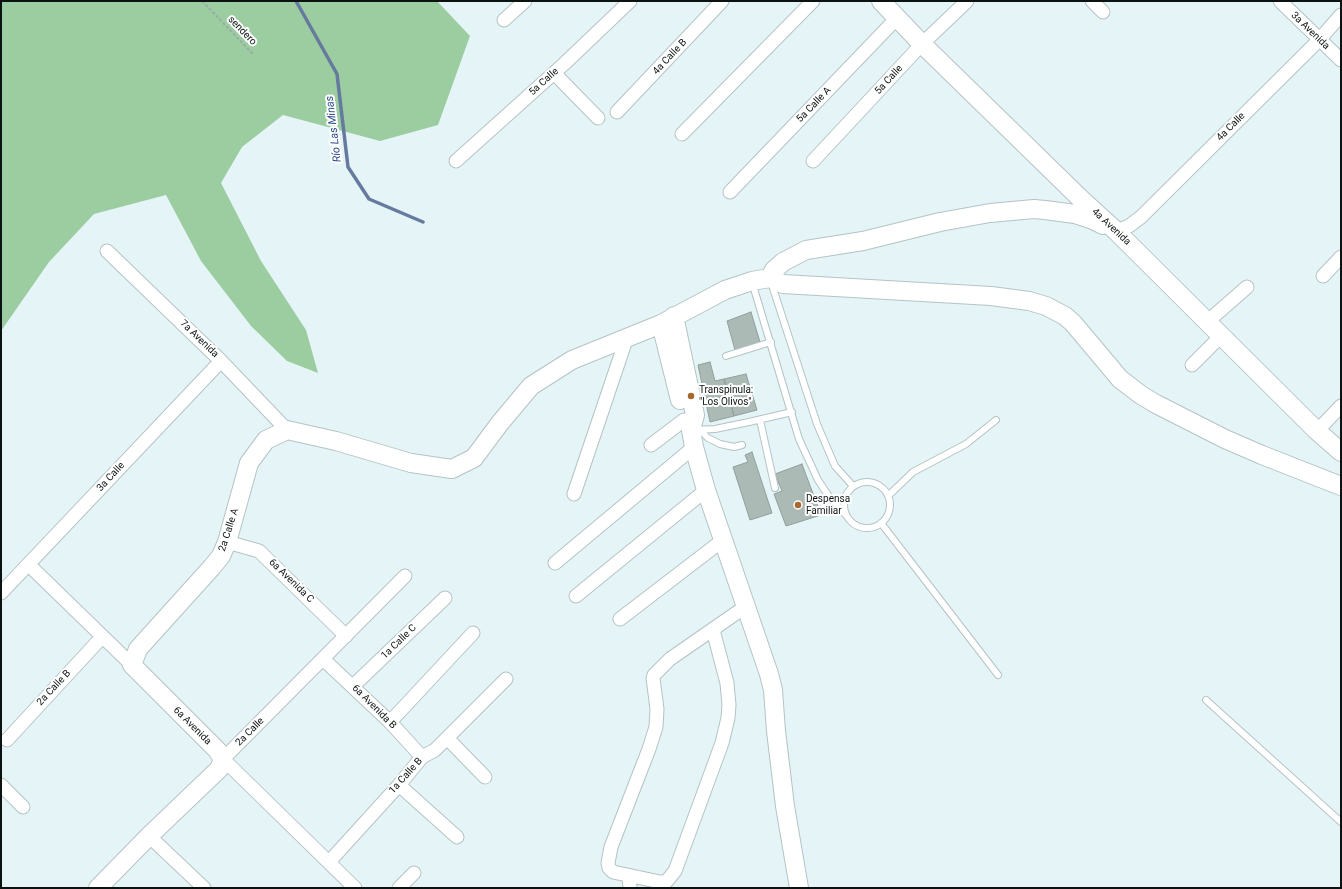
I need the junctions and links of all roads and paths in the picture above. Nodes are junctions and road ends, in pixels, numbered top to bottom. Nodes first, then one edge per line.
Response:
1 (202, 1) edge
2 (525, 1) edge
3 (630, 1) edge
4 (722, 1) edge
5 (813, 1) edge
6 (881, 1) edge
7 (967, 1) edge
8 (1092, 1) edge
9 (1280, 1) edge
10 (1103, 12) dead end
11 (1341, 15) edge
12 (897, 18) junction
13 (504, 20) dead end
14 (1319, 40) junction
15 (922, 44) junction
16 (254, 54) dead end
17 (1341, 59) edge
18 (554, 73) junction
19 (617, 112) dead end
20 (598, 118) dead end
21 (682, 134) dead end
22 (456, 161) dead end
23 (813, 161) dead end
24 (730, 192) dead end
25 (1116, 231) junction
26 (107, 251) dead end
27 (1341, 257) edge
28 (1323, 276) dead end
29 (770, 278) junction
30 (752, 281) junction
31 (1247, 287) dead end
32 (668, 320) junction
33 (1207, 322) junction
34 (634, 334) junction
35 (1221, 336) junction
36 (770, 342) junction
37 (666, 345) junction
38 (726, 356) dead end
39 (221, 361) junction
40 (1192, 365) dead end
41 (1341, 406) edge
42 (792, 412) junction
43 (760, 420) junction
44 (996, 420) dead end
45 (287, 430) junction
46 (1317, 431) junction
47 (692, 432) junction
48 (651, 445) dead end
49 (742, 445) dead end
50 (1341, 452) edge
51 (853, 486) junction
52 (1341, 486) edge
53 (775, 488) dead end
54 (706, 490) junction
55 (574, 494) dead end
56 (889, 495) junction
57 (846, 514) junction
58 (881, 523) junction
59 (724, 540) junction
60 (227, 542) junction
61 (555, 563) dead end
62 (29, 565) junction
63 (404, 576) dead end
64 (1, 593) edge
65 (576, 596) dead end
66 (445, 598) dead end
67 (745, 607) junction
68 (620, 619) dead end
69 (713, 630) junction
70 (473, 633) dead end
71 (346, 636) junction
72 (102, 637) junction
73 (324, 659) junction
74 (132, 665) junction
75 (998, 674) dead end
76 (506, 679) dead end
77 (353, 686) junction
78 (1206, 700) dead end
79 (390, 722) junction
80 (448, 739) junction
81 (7, 740) dead end
82 (422, 757) junction
83 (223, 759) junction
84 (485, 777) dead end
85 (1, 785) edge
86 (399, 785) junction
87 (23, 807) dead end
88 (1341, 822) edge
89 (149, 836) junction
90 (456, 837) dead end
91 (329, 862) junction
92 (414, 873) dead end
93 (629, 882) edge
94 (341, 883) edge
95 (666, 885) edge
96 (105, 886) edge
97 (204, 888) edge
98 (355, 888) edge
99 (399, 888) edge
100 (799, 888) edge

1 - 16 path, sendero
2 - 13 street
3 - 18 street, 5a Calle
4 - 19 street, 4a Calle B
5 - 21 street
6 - 12 street, 4a Avenida
7 - 15 street, 5a Calle
8 - 10 street
9 - 14 street, 3a Avenida
11 - 14 street, 4a Calle
12 - 15 street, 4a Avenida
12 - 24 street, 5a Calle A
14 - 17 street, 3a Avenida
14 - 25 street, 4a Calle
15 - 23 street, 5a Calle
15 - 25 street, 4a Avenida
18 - 20 street
18 - 22 street, 5a Calle
25 - 29 street
25 - 33 street, 4a Avenida
26 - 39 street, 7a Avenida
27 - 28 street
29 - 30 street
29 - 51 lane
29 - 52 street
30 - 32 street
30 - 36 lane
31 - 33 street
32 - 34 street
32 - 37 street
32 - 47 street
33 - 35 street, 4a Avenida
34 - 37 street
34 - 45 street
34 - 55 street
35 - 40 street
35 - 46 street, 4a Avenida
36 - 38 lane
36 - 42 lane
37 - 47 street
39 - 45 street, 7a Avenida
39 - 62 street, 3a Calle
41 - 46 street
42 - 43 lane
42 - 57 lane
43 - 47 lane
43 - 53 lane
44 - 56 lane
45 - 60 street, 2a Calle A
46 - 50 street, 4a Avenida
47 - 48 street
47 - 49 lane
47 - 54 street
47 - 61 street
51 - 56 lane
51 - 57 lane
54 - 59 street
54 - 65 street
56 - 58 lane
57 - 58 lane
58 - 75 lane
59 - 67 street
59 - 68 street
60 - 71 street, 6a Avenida C
60 - 74 street, 2a Calle A
62 - 64 street, 3a Calle
62 - 72 street, 6a Avenida
63 - 71 street, 2a Calle
66 - 77 street, 1a Calle C
67 - 69 street
67 - 100 street
69 - 93 street
69 - 95 street
70 - 79 street
71 - 73 street, 2a Calle
72 - 74 street, 6a Avenida
72 - 81 street, 2a Calle B
73 - 77 street, 6a Avenida B
73 - 83 street, 2a Calle
74 - 83 street, 6a Avenida
76 - 80 street, 1a Calle B
77 - 79 street, 6a Avenida B
78 - 88 lane
79 - 82 street, 6a Avenida B
80 - 82 street, 1a Calle B
80 - 84 street
82 - 86 street, 1a Calle B
83 - 89 street, 2a Calle
83 - 91 street, 6a Avenida
85 - 87 street
86 - 90 street
86 - 91 street, 1a Calle B
89 - 96 street, 2a Calle
89 - 97 street
91 - 94 street, 6a Avenida
92 - 99 street
93 - 95 street
94 - 98 street, 6a Avenida

